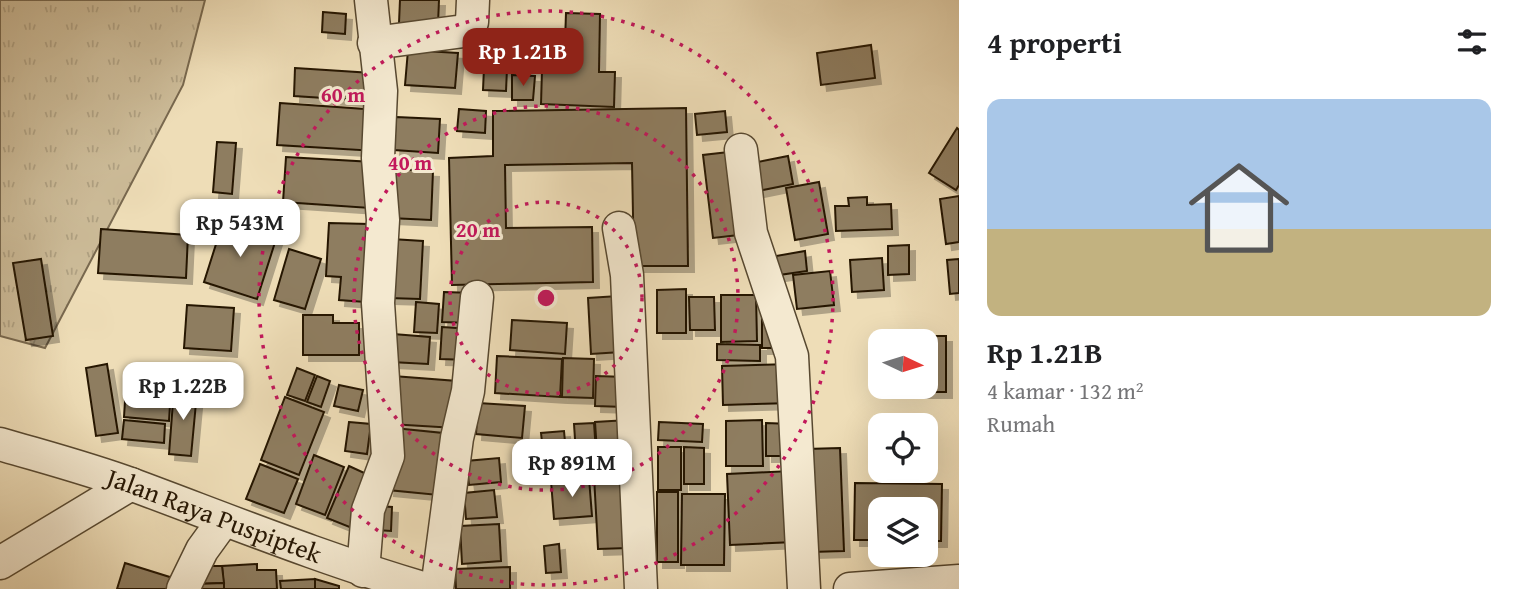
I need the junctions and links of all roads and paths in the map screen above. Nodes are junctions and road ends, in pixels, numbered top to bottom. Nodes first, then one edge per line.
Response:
1 (371, 0) edge
2 (472, 0) edge
3 (374, 43) junction
4 (741, 150) dead end
5 (620, 228) dead end
6 (477, 297) dead end
7 (0, 444) edge
8 (131, 484) junction
9 (223, 521) junction
10 (0, 563) edge
11 (363, 571) junction
12 (959, 581) edge
13 (183, 589) edge
14 (426, 589) edge
15 (437, 589) edge
16 (641, 589) edge
17 (804, 589) edge
18 (850, 589) edge

1 - 3 street
2 - 3 street
3 - 11 street
4 - 17 street
5 - 16 street
6 - 15 street
7 - 8 street, Jalan Raya Puspiptek
8 - 9 street, Jalan Raya Puspiptek
8 - 10 street
9 - 11 street, Jalan Raya Puspiptek
9 - 13 street
11 - 14 street, Jalan Raya Puspiptek
12 - 18 street

